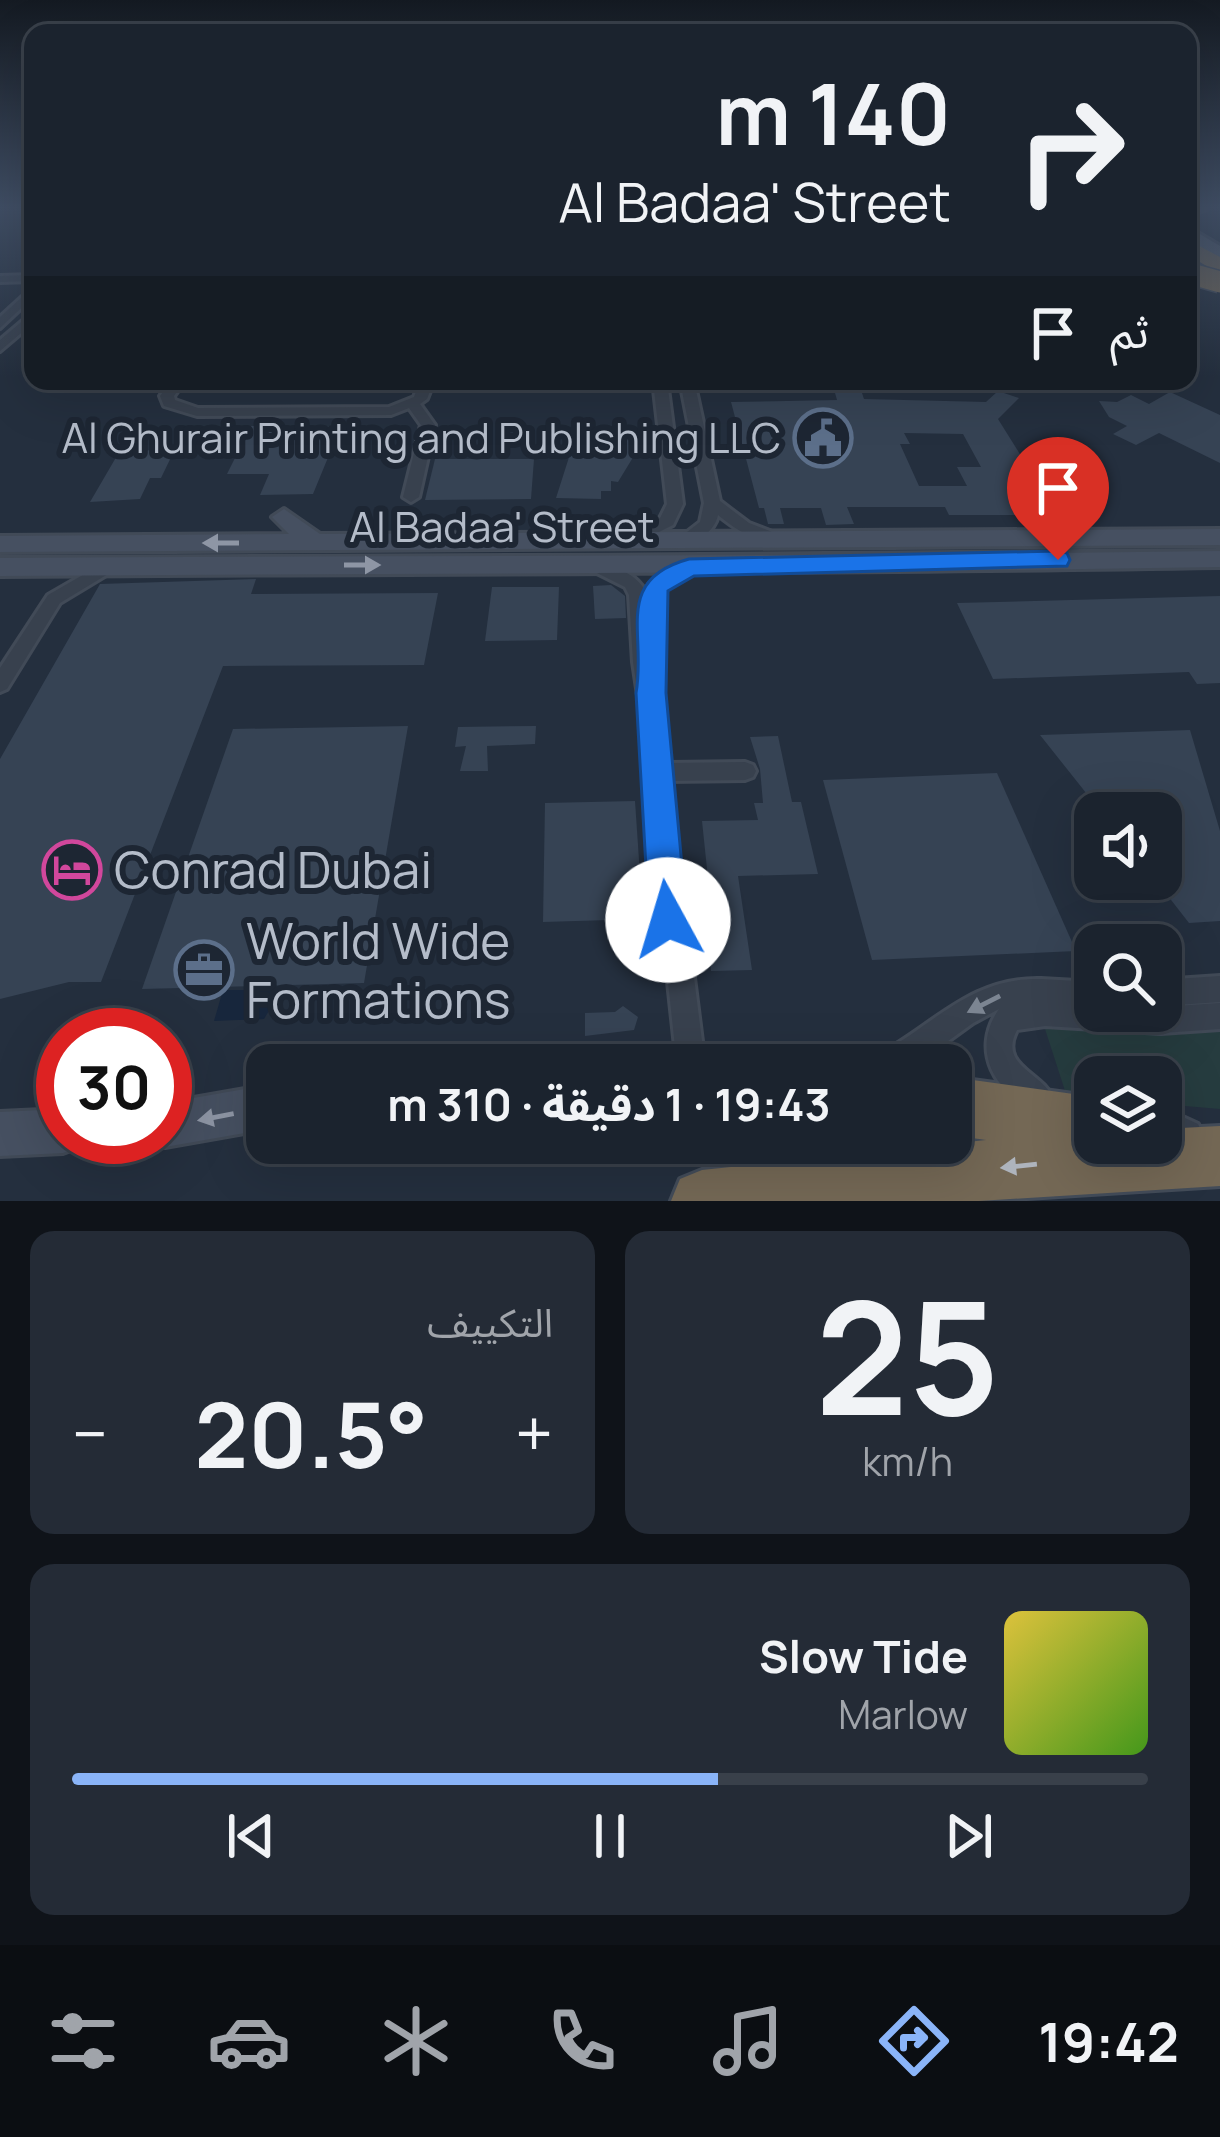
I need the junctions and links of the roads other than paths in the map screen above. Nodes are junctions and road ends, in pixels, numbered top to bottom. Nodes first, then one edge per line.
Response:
1 (1206, 275) edge
2 (24, 292) edge
3 (1220, 295) edge
4 (0, 323) edge
5 (24, 324) edge
6 (0, 347) edge
7 (172, 390) edge
8 (419, 390) edge
9 (422, 390) edge
10 (661, 390) edge
11 (689, 390) edge
12 (413, 404) junction
13 (366, 410) junction
14 (411, 497) dead end
15 (712, 503) junction
16 (284, 517) dead end
17 (1220, 537) edge
18 (686, 539) junction
19 (774, 539) junction
20 (633, 540) junction
21 (314, 542) junction
22 (0, 544) edge
23 (1220, 559) edge
24 (548, 563) junction
25 (109, 566) junction
26 (0, 567) edge
27 (44, 567) junction
28 (602, 568) junction
29 (689, 568) junction
30 (54, 599) junction
31 (0, 684) edge
32 (651, 693) junction
33 (745, 771) dead end
34 (658, 772) junction
35 (1220, 989) edge
36 (1182, 992) edge
37 (1074, 995) edge
38 (1220, 1016) edge
39 (689, 1044) edge
40 (926, 1044) edge
41 (1074, 1103) edge
42 (972, 1109) edge
43 (246, 1111) edge
44 (192, 1120) edge
45 (1074, 1123) edge
46 (36, 1132) edge
47 (0, 1134) edge
48 (1190, 1136) edge
49 (702, 1201) edge

1 - 3 main road
2 - 4 street
5 - 6 street
7 - 13 street
8 - 13 street
9 - 12 street
10 - 20 street
11 - 15 street
12 - 13 street
12 - 14 street
15 - 18 street
15 - 19 street
16 - 21 main road
17 - 19 main road, Al Badaa' Street
18 - 19 main road, Al Badaa' Street
18 - 20 main road, Al Badaa' Street
18 - 24 main road
20 - 21 main road, Al Badaa' Street
21 -> 22 main road, Al Badaa' Street
23 - 29 main road, Al Badaa' Street
25 -> 24 main road, Al Badaa' Street
24 - 28 main road, Al Badaa' Street
25 - 27 main road, Al Badaa' Street
25 - 30 street
26 - 27 main road, Al Badaa' Street
27 - 30 street
28 - 29 main road, Al Badaa' Street
28 - 32 street
29 - 32 street
30 - 31 street
32 - 34 street
33 - 34 street
34 - 39 street
35 - 36 street
37 -> 40 street
38 - 41 street
42 - 45 highway
43 -> 44 main road
46 - 47 main road
48 -> 49 highway

